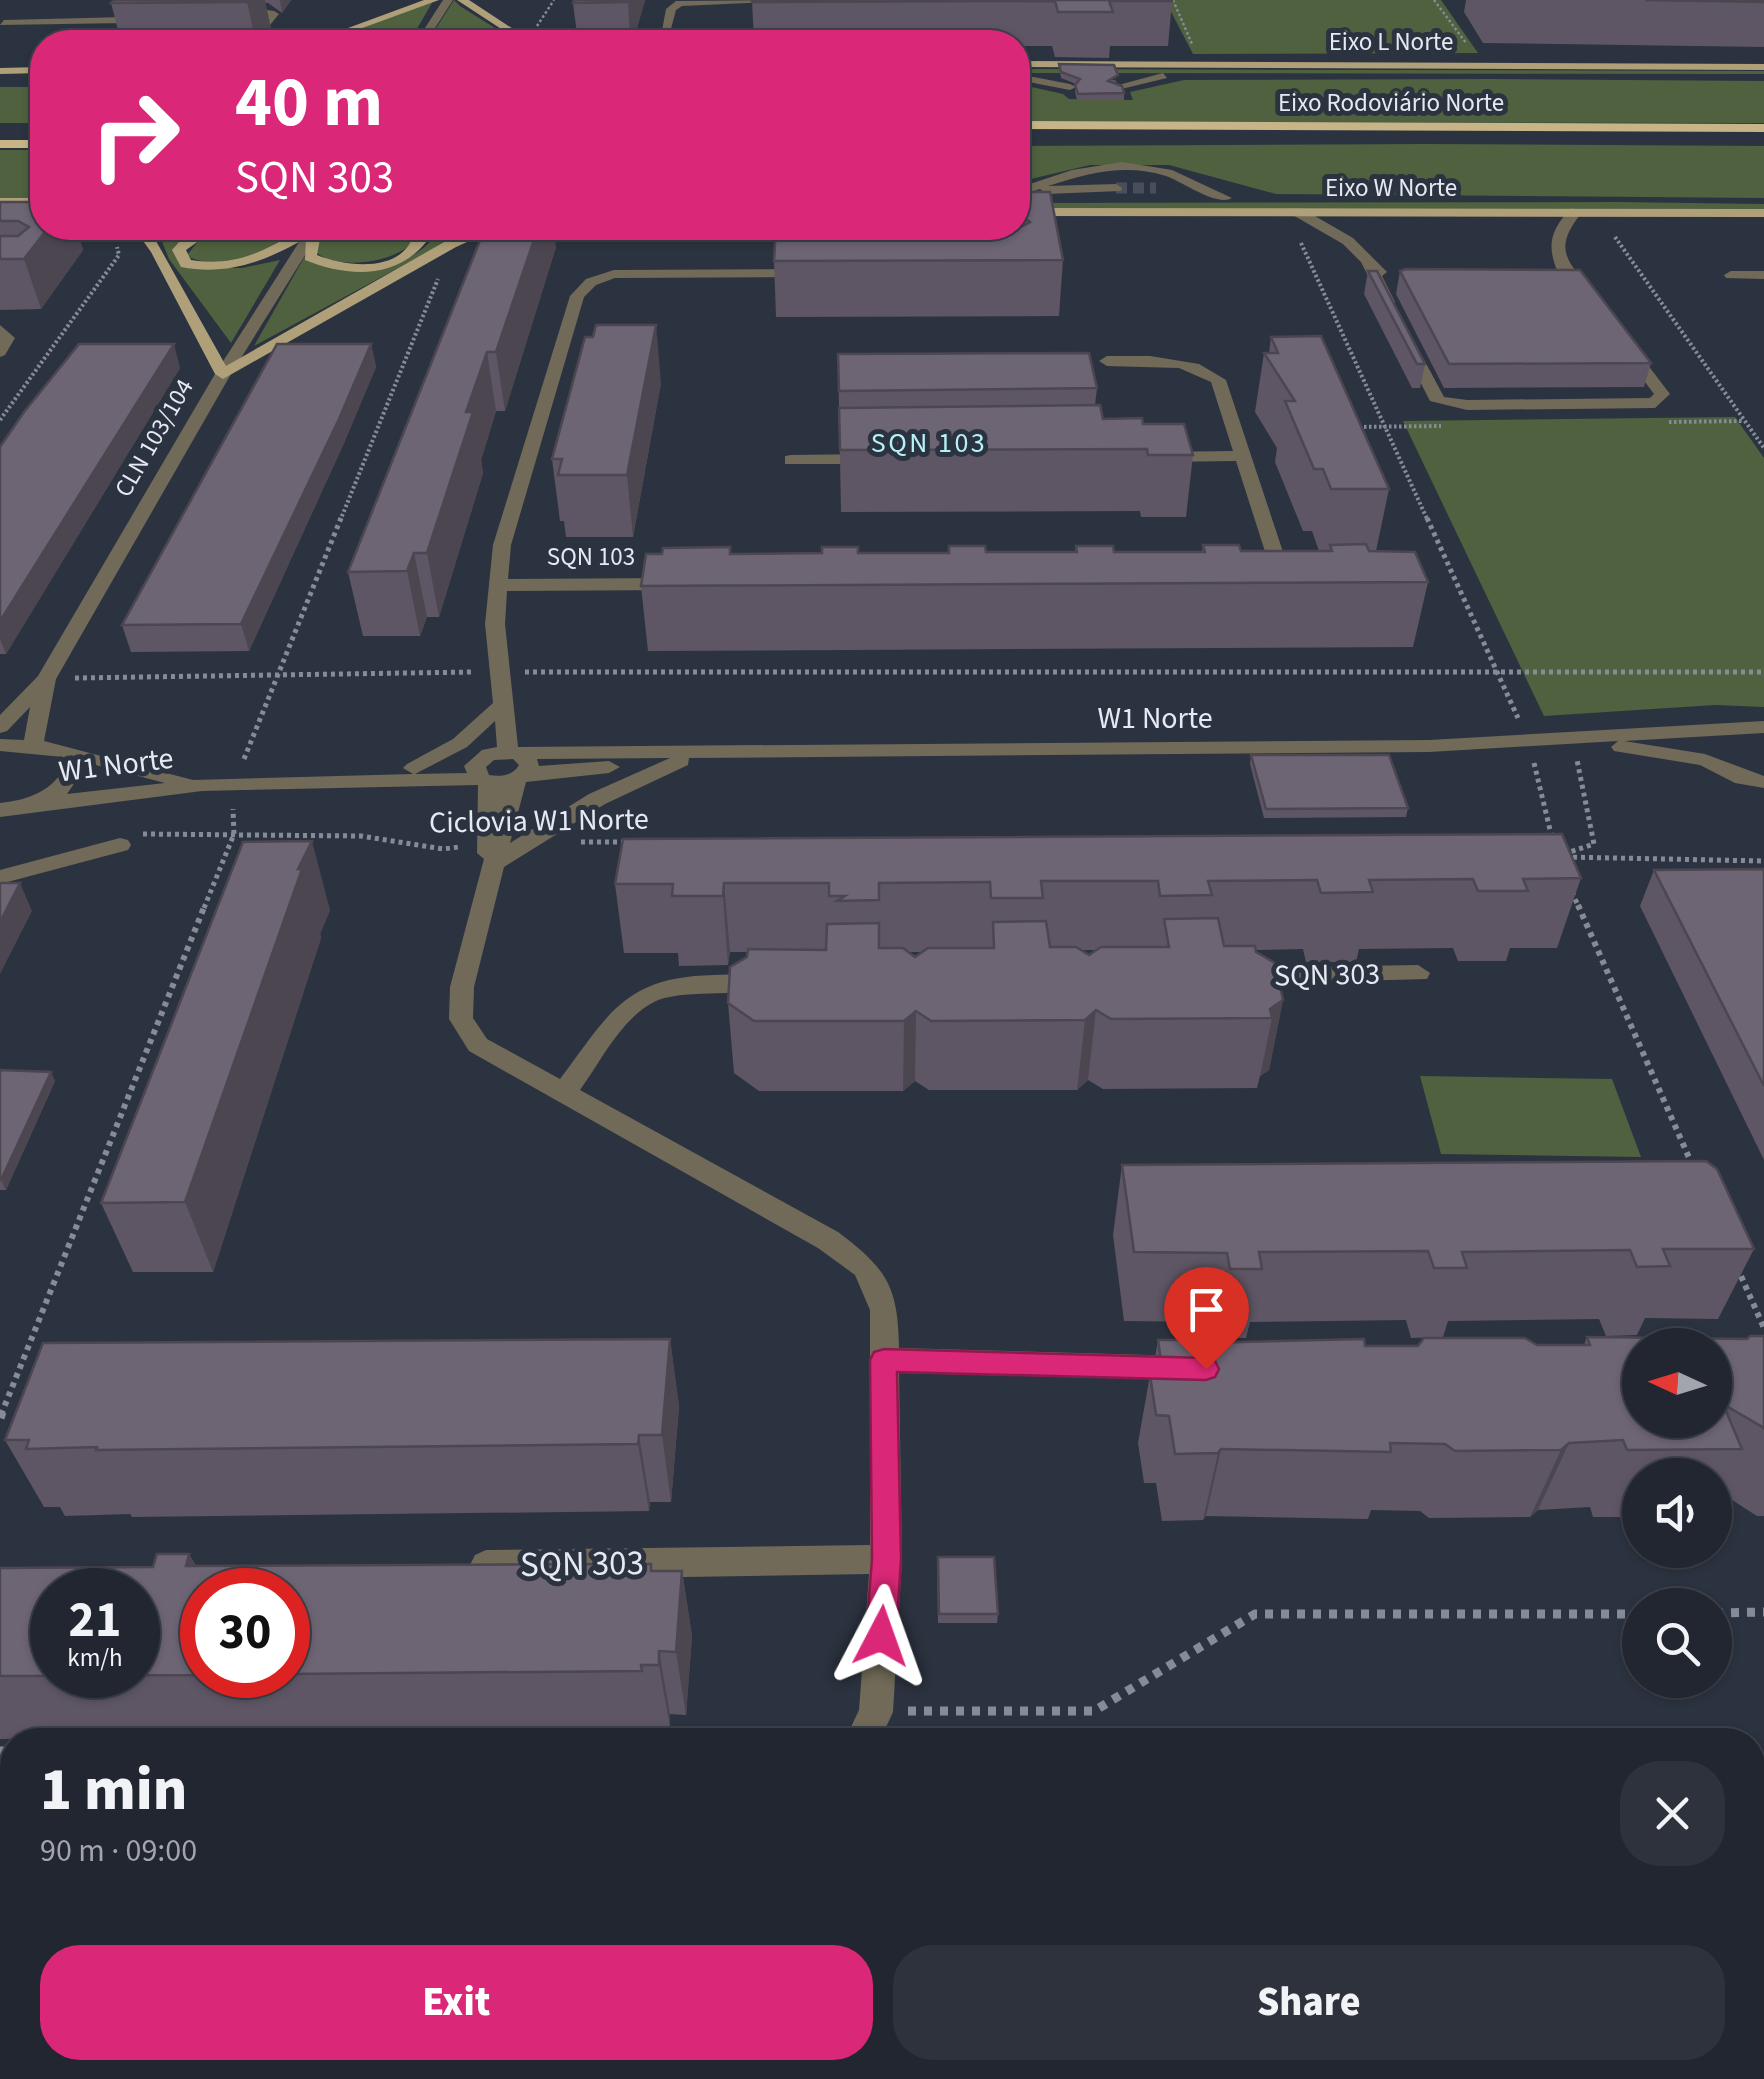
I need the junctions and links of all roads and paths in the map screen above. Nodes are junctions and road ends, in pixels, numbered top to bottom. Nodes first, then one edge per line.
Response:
1 (434, 0) edge
2 (448, 0) edge
3 (462, 0) edge
4 (718, 0) edge
5 (1174, 0) edge
6 (1434, 0) edge
7 (794, 1) edge
8 (680, 2) edge
9 (153, 3) edge
10 (170, 6) edge
11 (230, 8) dead end
12 (270, 22) dead end
13 (4, 23) dead end
14 (349, 30) edge
15 (429, 30) edge
16 (509, 30) edge
17 (666, 30) edge
18 (1030, 64) edge
19 (1200, 64) junction
20 (1481, 64) junction
21 (1764, 67) edge
22 (30, 70) edge
23 (0, 71) edge
24 (1030, 76) edge
25 (1163, 76) junction
26 (1764, 77) edge
27 (1030, 79) edge
28 (0, 81) edge
29 (30, 81) edge
30 (1070, 87) edge
31 (1117, 87) edge
32 (1030, 126) edge
33 (1764, 128) edge
34 (0, 131) edge
35 (30, 131) edge
36 (1030, 140) edge
37 (1764, 140) edge
38 (0, 144) edge
39 (30, 144) edge
40 (1204, 186) junction
41 (1116, 188) tunnel mouth
42 (1156, 188) tunnel mouth
43 (1030, 189) edge
44 (1030, 192) edge
45 (1030, 193) edge
46 (1225, 198) junction
47 (1764, 198) edge
48 (0, 202) edge
49 (30, 202) edge
50 (1576, 211) junction
51 (1599, 211) junction
52 (1030, 212) edge
53 (1299, 212) junction
54 (1764, 213) edge
55 (0, 218) edge
56 (30, 218) edge
57 (108, 240) edge
58 (149, 240) edge
59 (188, 240) edge
60 (292, 240) edge
61 (307, 240) edge
62 (312, 240) edge
63 (420, 240) edge
64 (461, 240) edge
65 (1560, 259) junction
66 (1368, 262) junction
67 (452, 267) dead end
68 (826, 274) edge
69 (1731, 275) dead end
70 (1764, 276) edge
71 (1392, 278) dead end
72 (1549, 282) edge
73 (1392, 311) edge
74 (1606, 319) edge
75 (1401, 328) edge
76 (0, 330) edge
77 (1617, 334) edge
78 (0, 352) edge
79 (1107, 361) dead end
80 (223, 374) junction
81 (0, 420) edge
82 (1764, 448) edge
83 (1243, 456) junction
84 (1145, 457) edge
85 (889, 459) edge
86 (791, 460) dead end
87 (1253, 580) edge
88 (698, 584) edge
89 (499, 586) junction
90 (500, 672) junction
91 (1497, 672) junction
92 (1764, 672) edge
93 (278, 675) junction
94 (46, 679) junction
95 (496, 709) junction
96 (0, 727) edge
97 (1764, 727) edge
98 (1699, 731) junction
99 (1572, 739) junction
100 (1528, 741) junction
101 (0, 745) edge
102 (33, 745) junction
103 (738, 751) junction
104 (73, 756) junction
105 (1705, 760) junction
106 (681, 761) junction
107 (501, 767) junction
108 (414, 768) junction
109 (322, 780) junction
110 (1753, 780) edge
111 (202, 785) junction
112 (233, 785) junction
113 (1764, 797) edge
114 (38, 804) junction
115 (0, 810) edge
116 (234, 834) junction
117 (123, 840) joint
118 (529, 840) junction
119 (633, 842) edge
120 (1556, 856) junction
121 (1764, 861) edge
122 (490, 864) junction
123 (1564, 875) edge
124 (0, 877) edge
125 (1418, 974) dead end
126 (1222, 976) edge
127 (792, 983) edge
128 (564, 1094) junction
129 (1700, 1183) edge
130 (1732, 1256) edge
131 (1764, 1328) edge
132 (884, 1360) junction
133 (1206, 1369) edge
134 (0, 1418) edge
135 (886, 1559) junction
136 (453, 1566) edge
137 (1764, 1612) edge
138 (1732, 1613) edge
139 (1622, 1614) edge
140 (876, 1712) junction
141 (868, 1728) edge

1 - 14 main road
2 - 15 street
3 - 16 main road
4 - 7 street
4 - 8 street
5 - 19 path
6 - 20 path
8 - 17 street
9 - 10 street
9 - 13 street
11 - 12 street
18 - 19 main road, Eixo L Norte
19 - 20 main road, Eixo L Norte
20 - 21 main road, Eixo L Norte
22 - 23 main road
24 - 25 main road, Eixo L Norte
25 - 26 main road, Eixo L Norte
25 - 31 street
27 - 30 street
28 - 29 main road
32 - 33 highway, Eixo Rodoviário Norte
34 - 35 highway
36 - 37 highway, Eixo Rodoviário Norte
38 - 39 highway
40 - 42 street
40 - 43 street
40 - 46 street
41 - 44 street
45 - 46 main road, Eixo W Norte
46 - 47 main road, Eixo W Norte
48 - 49 main road
50 - 51 main road, Eixo W Norte
50 - 53 main road, Eixo W Norte
50 - 65 street
51 - 54 main road, Eixo W Norte
51 - 82 path
52 - 53 main road, Eixo W Norte
53 - 66 street
53 - 91 path
55 - 56 main road
57 - 81 path
58 - 80 main road
59 - 60 main road
61 - 80 street, CLN 103/104
62 - 63 main road
64 - 80 main road
65 - 72 street
65 - 74 street
66 - 71 street
66 - 73 street
67 - 93 path
68 - 89 street, SQN 103
69 - 70 street
75 - 77 street
76 - 78 street
79 - 83 street
80 - 94 street, CLN 103/104
83 - 84 street
83 - 87 street
85 - 86 street
88 - 89 street, SQN 103
89 - 90 street, SQN 103
90 - 91 path
90 - 93 path
90 - 95 street, SQN 103
90 - 107 street, SQN 103
91 - 92 path
91 - 100 path
93 - 94 path
93 - 112 path
94 - 96 street, CLN 103/104
94 - 102 street, CLN 103/104
95 - 107 street, SQN 103
95 - 108 street
97 - 98 street, W1 Norte
98 - 99 street, W1 Norte
98 - 105 street
99 - 100 street, W1 Norte
99 - 105 street, W1 Norte
99 - 120 path
100 - 103 street, W1 Norte
100 - 120 path
101 - 102 street, W1 Norte
102 - 104 street, W1 Norte
103 - 106 street, W1 Norte
103 - 107 street, W1 Norte
104 - 111 street, W1 Norte
104 - 114 street
105 - 110 street, W1 Norte
106 - 107 street, W1 Norte
106 - 118 street
107 - 108 street, W1 Norte
107 - 109 street, W1 Norte
107 - 122 street
108 - 109 street, W1 Norte
109 - 112 street, W1 Norte
110 - 113 street, W1 Norte
111 - 112 street, W1 Norte
111 - 114 street, W1 Norte
112 - 116 path
114 - 115 street, W1 Norte
116 - 117 path, Ciclovia W1 Norte
116 - 122 path, Ciclovia W1 Norte
116 - 134 path
117 - 124 street
118 - 119 path, Ciclovia W1 Norte
118 - 122 street
120 - 121 path
122 - 128 street
123 - 129 path
125 - 126 street, SQN 303
127 - 128 street
128 - 132 street
130 - 131 path
132 - 133 street
132 - 135 street
135 - 136 street, SQN 303
135 - 140 street
137 - 138 path
139 - 140 path
140 - 141 street

